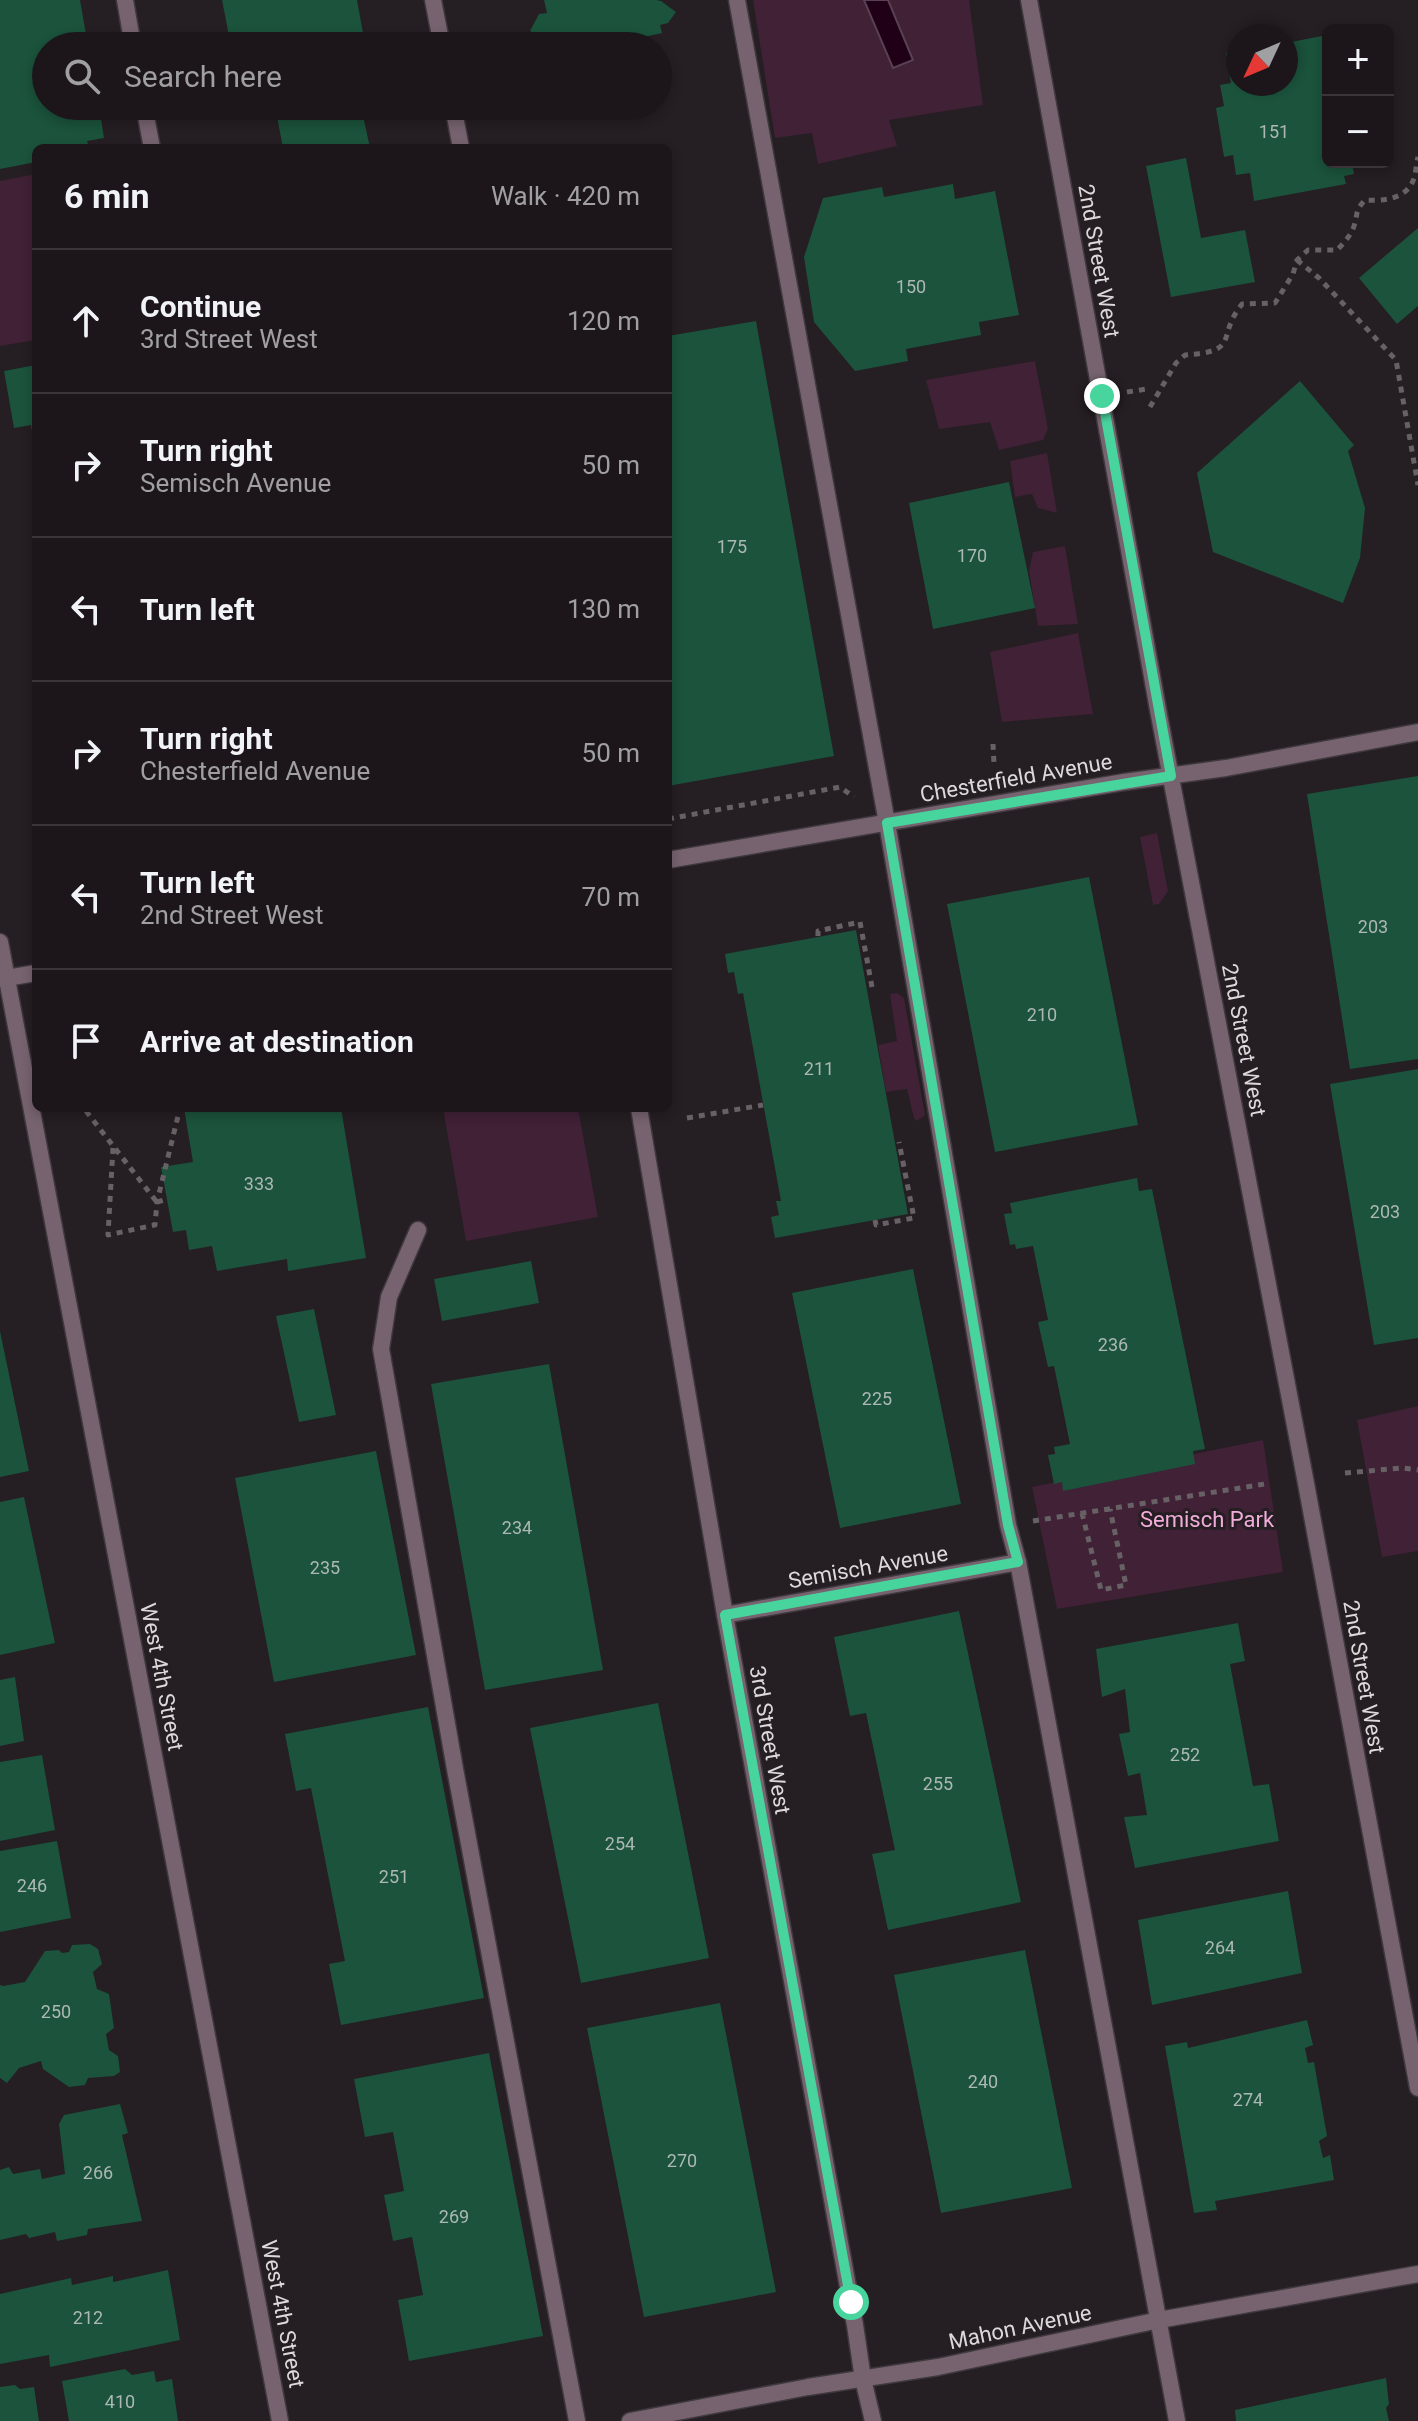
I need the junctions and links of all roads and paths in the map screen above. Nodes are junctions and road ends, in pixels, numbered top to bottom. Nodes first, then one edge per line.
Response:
1 (125, 0) edge
2 (433, 0) edge
3 (737, 0) edge
4 (1029, 0) edge
5 (131, 32) edge
6 (439, 32) edge
7 (147, 120) edge
8 (456, 120) edge
9 (151, 144) edge
10 (460, 144) edge
11 (1418, 157) edge
12 (1297, 260) junction
13 (1147, 389) dead end
14 (1122, 393) dead end
15 (1150, 407) dead end
16 (1418, 485) edge
17 (1418, 732) edge
18 (993, 744) dead end
19 (994, 764) dead end
20 (1171, 776) junction
21 (672, 818) edge
22 (887, 823) junction
23 (672, 859) edge
24 (818, 936) dead end
25 (0, 942) edge
26 (32, 974) edge
27 (4, 979) edge
28 (872, 987) dead end
29 (763, 1105) dead end
30 (87, 1112) edge
31 (179, 1112) edge
32 (640, 1112) edge
33 (687, 1118) dead end
34 (899, 1142) dead end
35 (113, 1148) junction
36 (167, 1199) dead end
37 (157, 1202) junction
38 (875, 1220) dead end
39 (418, 1230) dead end
40 (1418, 1470) edge
41 (1345, 1473) dead end
42 (1265, 1484) dead end
43 (1110, 1509) junction
44 (1082, 1513) junction
45 (1008, 1525) junction
46 (1018, 1562) junction
47 (725, 1615) junction
48 (1418, 2088) edge
49 (1418, 2274) edge
50 (1159, 2320) junction
51 (863, 2379) junction
52 (280, 2421) edge
53 (577, 2421) edge
54 (630, 2421) edge
55 (873, 2421) edge
56 (1177, 2421) edge

1 - 5 street
2 - 6 street
3 - 22 street
4 - 20 street, 2nd Street West
7 - 9 street
8 - 10 street
11 - 12 path
12 - 15 path
12 - 16 path
13 - 14 path
17 - 20 street, Chesterfield Avenue
18 - 19 path
20 - 22 street, Chesterfield Avenue
20 - 48 street, 2nd Street West
21 - 22 path
22 - 23 street, Chesterfield Avenue
22 - 45 street
24 - 28 path
25 - 27 street, West 4th Street
26 - 27 street
27 - 52 street, West 4th Street
29 - 33 path
30 - 35 path
31 - 37 path
32 - 47 street, 3rd Street West
34 - 38 path
35 - 37 path
35 - 37 path
36 - 37 path
39 - 53 street
40 - 41 path
42 - 43 path
43 - 44 path
43 - 44 path
44 - 45 path
45 - 46 street
46 - 47 street, Semisch Avenue
46 - 50 street
47 - 51 street, 3rd Street West
49 - 50 street, Mahon Avenue
50 - 51 street, Mahon Avenue
50 - 56 street
51 - 54 street, Mahon Avenue
51 - 55 street, 3rd Street West

